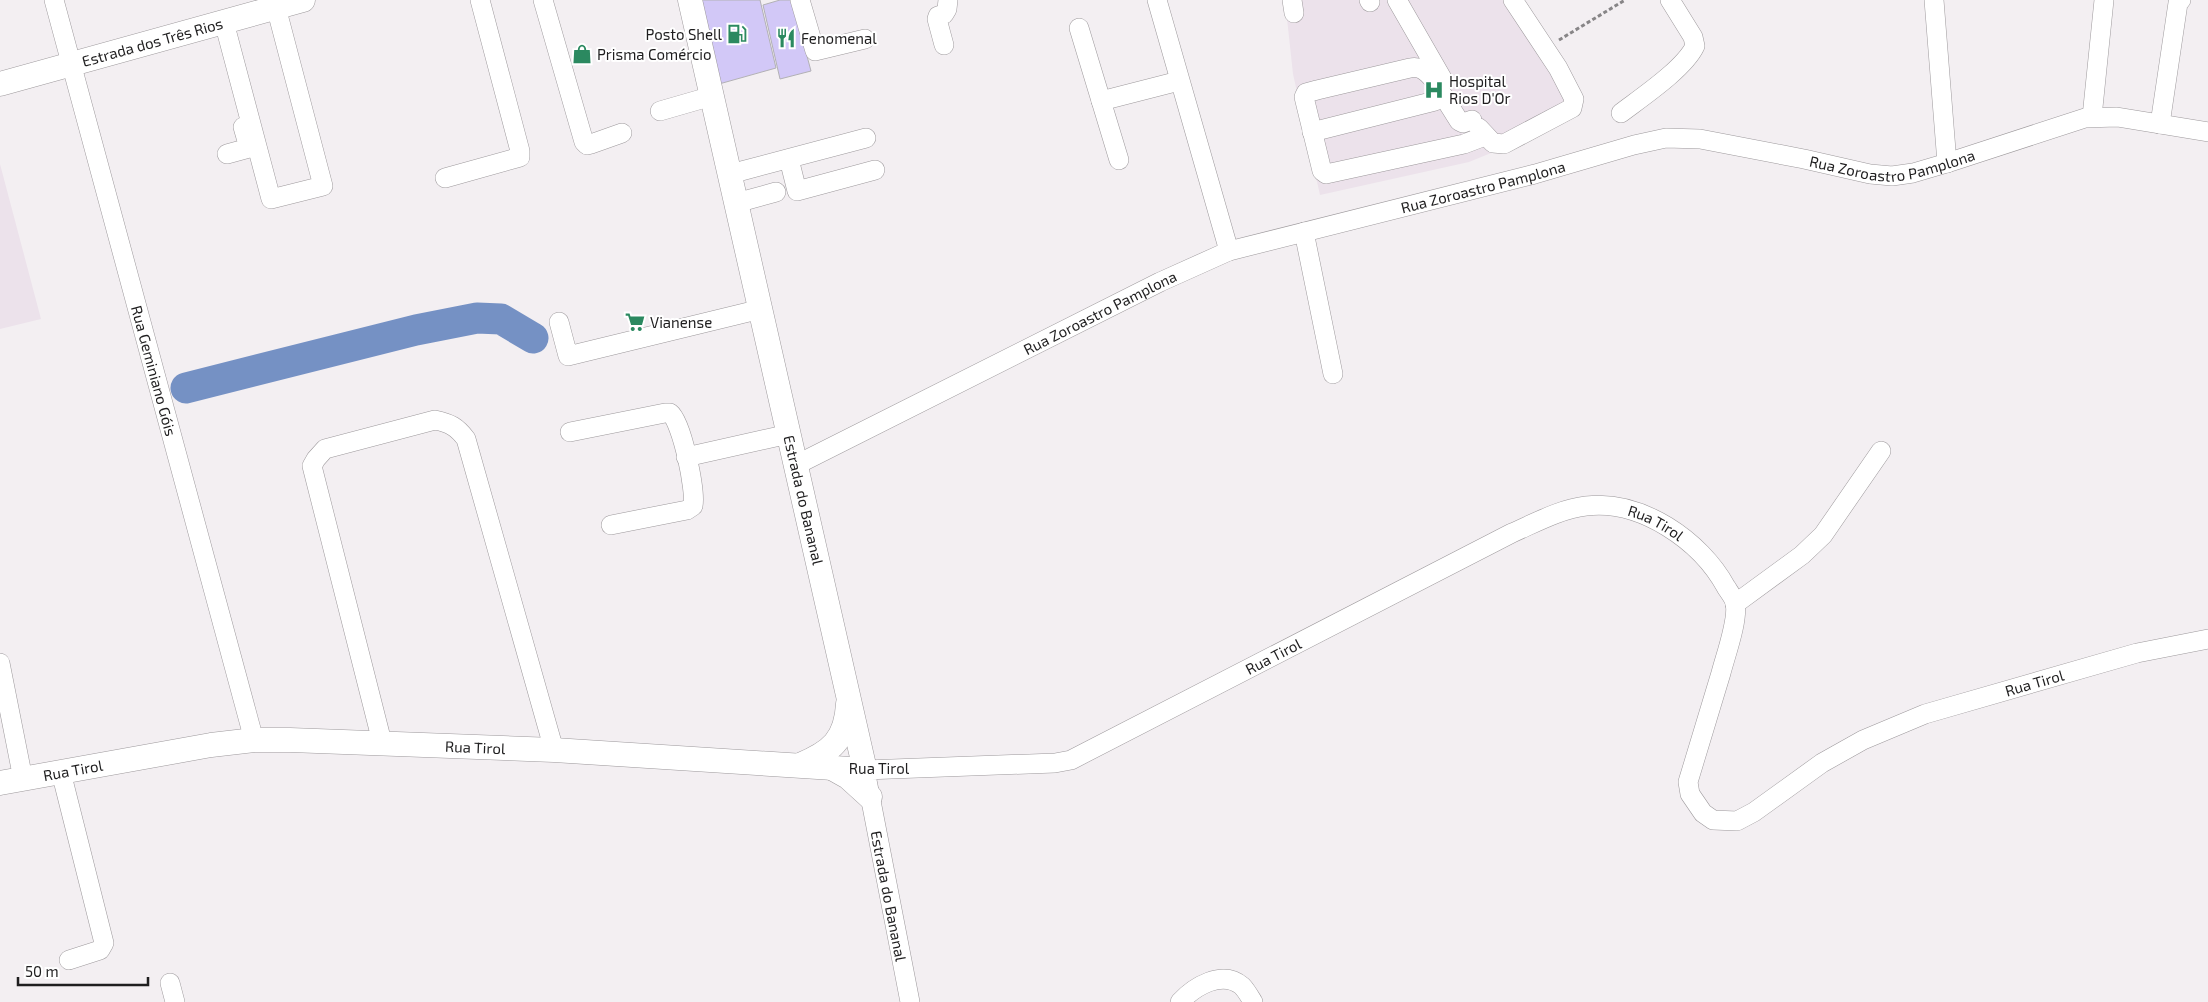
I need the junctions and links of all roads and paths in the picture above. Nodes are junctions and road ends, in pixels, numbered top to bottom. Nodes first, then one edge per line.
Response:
1 (54, 0) edge
2 (303, 0) edge
3 (480, 0) edge
4 (544, 0) edge
5 (690, 0) edge
6 (800, 0) edge
7 (948, 0) edge
8 (1157, 0) edge
9 (1396, 0) edge
10 (1513, 0) edge
11 (1625, 0) edge
12 (1670, 0) edge
13 (1934, 0) edge
14 (2104, 0) edge
15 (2181, 0) edge
16 (276, 7) junction
17 (219, 23) junction
18 (1078, 28) dead end
19 (864, 39) dead end
20 (1554, 44) dead end
21 (944, 45) dead end
22 (72, 64) junction
23 (1419, 68) junction
24 (1179, 80) junction
25 (0, 84) edge
26 (712, 96) junction
27 (1101, 101) junction
28 (1435, 101) junction
29 (660, 111) dead end
30 (1621, 113) dead end
31 (2092, 117) junction
32 (1472, 120) junction
33 (2160, 124) junction
34 (1312, 132) junction
35 (2208, 132) edge
36 (622, 133) dead end
37 (1486, 136) junction
38 (866, 138) dead end
39 (1457, 145) junction
40 (227, 154) dead end
41 (789, 159) junction
42 (1119, 160) dead end
43 (1947, 163) junction
44 (875, 170) dead end
45 (730, 174) junction
46 (444, 178) dead end
47 (776, 192) dead end
48 (736, 203) junction
49 (1304, 232) junction
50 (1229, 251) junction
51 (761, 309) junction
52 (559, 322) dead end
53 (1333, 374) dead end
54 (570, 432) dead end
55 (789, 434) junction
56 (1881, 451) dead end
57 (686, 457) junction
58 (796, 465) junction
59 (611, 525) dead end
60 (1735, 604) junction
61 (2208, 639) edge
62 (0, 663) edge
63 (849, 698) junction
64 (254, 740) junction
65 (382, 742) junction
66 (554, 750) junction
67 (798, 766) junction
68 (832, 768) junction
69 (864, 770) junction
70 (61, 772) junction
71 (11, 781) edge
72 (870, 797) junction
73 (69, 960) dead end
74 (170, 983) dead end
75 (175, 1002) edge
76 (910, 1002) edge
77 (1180, 1002) edge
78 (1253, 1002) edge

1 - 22 street, Rua Geminiano Góis
2 - 16 main road, Estrada dos Três Rios
3 - 46 street
4 - 36 street
5 - 26 main road, Estrada do Bananal
6 - 19 street
7 - 21 street
8 - 24 street
9 - 32 street
10 - 37 street
11 - 20 path
12 - 30 street
13 - 43 street
14 - 31 street
15 - 33 street
16 - 17 main road, Estrada dos Três Rios
16 - 17 street
17 - 22 main road, Estrada dos Três Rios
17 - 40 street
18 - 27 street
22 - 25 main road, Estrada dos Três Rios
22 - 64 street, Rua Geminiano Góis
23 - 28 street
23 - 32 street
23 - 34 street
24 - 27 street
24 - 50 street
26 - 29 street
26 - 45 main road, Estrada do Bananal
27 - 42 street
28 - 34 street
28 - 39 street
31 - 33 street, Rua Zoroastro Pamplona
31 - 43 street, Rua Zoroastro Pamplona
32 - 37 street
33 - 35 street, Rua Zoroastro Pamplona
34 - 39 street
37 - 39 street
38 - 41 street
41 - 44 street
41 - 45 street
43 - 49 street, Rua Zoroastro Pamplona
45 - 48 main road, Estrada do Bananal
47 - 48 street
48 - 51 main road, Estrada do Bananal
49 - 50 street, Rua Zoroastro Pamplona
49 - 53 street
50 - 58 street, Rua Zoroastro Pamplona
51 - 52 street
51 - 55 main road, Estrada do Bananal
54 - 57 street
55 - 57 street
55 - 58 main road, Estrada do Bananal
56 - 60 street
57 - 59 street
58 - 63 main road, Estrada do Bananal
60 - 61 street, Rua Tirol
60 - 69 street, Rua Tirol
62 - 71 street
63 - 67 main road
63 - 69 main road, Estrada do Bananal
64 - 65 main road, Rua Tirol
64 - 70 main road, Rua Tirol
65 - 66 main road, Rua Tirol
65 - 66 street
66 - 67 main road, Rua Tirol
67 - 68 main road, Rua Tirol
68 - 69 main road, Rua Tirol
68 - 72 main road
69 - 72 street, Estrada do Bananal
70 - 71 main road, Rua Tirol
70 - 73 street
72 - 76 street, Estrada do Bananal
74 - 75 street
77 - 78 street

